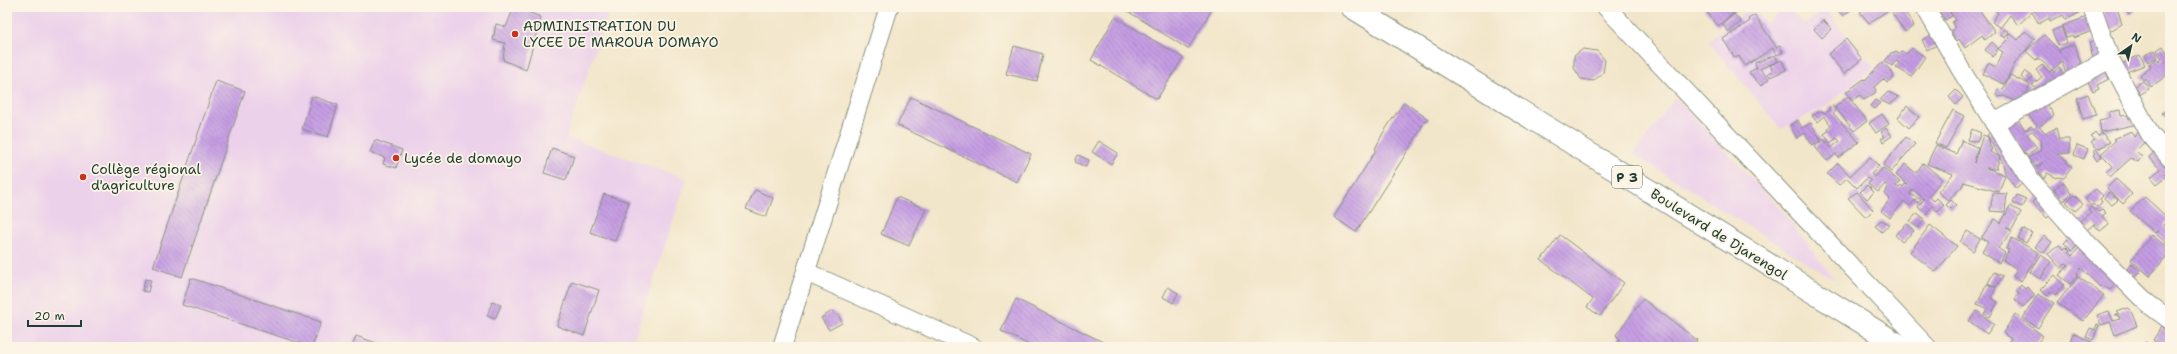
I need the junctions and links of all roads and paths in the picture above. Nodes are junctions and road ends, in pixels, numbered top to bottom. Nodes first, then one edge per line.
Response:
1 (888, 7) edge
2 (1352, 7) edge
3 (1606, 7) edge
4 (1925, 7) edge
5 (2092, 7) edge
6 (2110, 59) junction
7 (1994, 123) junction
8 (2170, 158) edge
9 (806, 272) junction
10 (2170, 320) edge
11 (782, 347) edge
12 (973, 347) edge
13 (1902, 347) edge
14 (1927, 347) edge

1 - 9 street
2 - 13 main road, Boulevard de Djarengol / P 3
3 - 14 street
4 - 7 street
5 - 6 street
6 - 7 street
6 - 8 street
7 - 10 street
9 - 11 street
9 - 12 street

